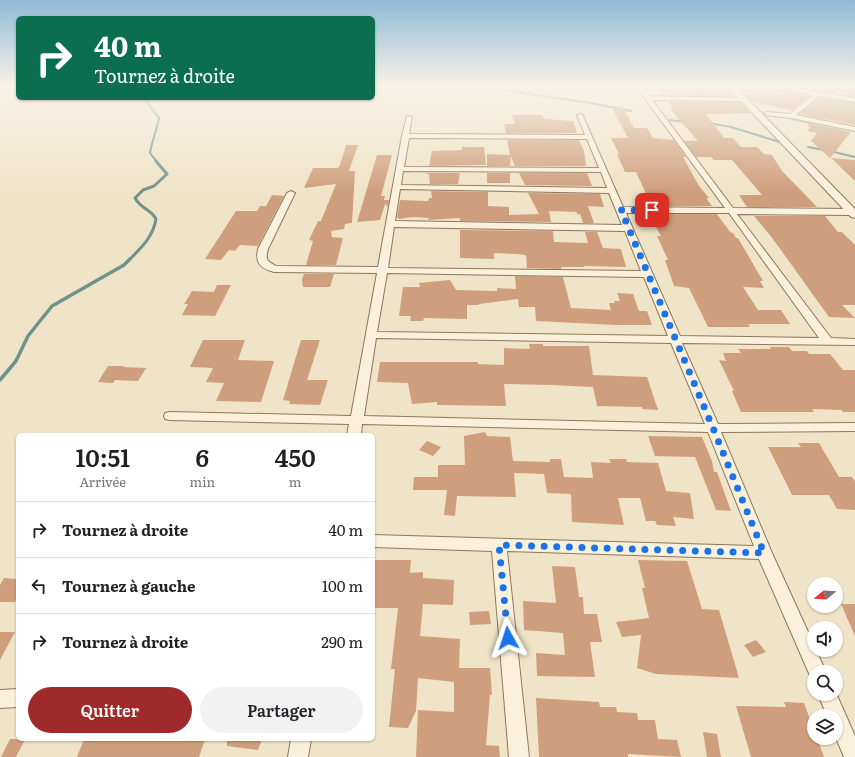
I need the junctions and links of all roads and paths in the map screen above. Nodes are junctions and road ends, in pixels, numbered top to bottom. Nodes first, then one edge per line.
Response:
1 (408, 120) edge
2 (582, 120) edge
3 (664, 120) edge
4 (765, 120) edge
5 (773, 120) edge
6 (812, 120) edge
7 (855, 129) edge
8 (406, 136) junction
9 (590, 137) junction
10 (400, 169) junction
11 (604, 170) junction
12 (828, 174) dead end
13 (397, 188) junction
14 (613, 191) junction
15 (291, 193) dead end
16 (621, 210) junction
17 (729, 210) junction
18 (854, 213) edge
19 (390, 224) junction
20 (628, 228) junction
21 (382, 270) junction
22 (648, 274) junction
23 (371, 335) junction
24 (675, 339) junction
25 (826, 341) junction
26 (855, 342) edge
27 (170, 416) dead end
28 (356, 419) junction
29 (855, 427) edge
30 (713, 428) junction
31 (354, 433) edge
32 (375, 541) edge
33 (499, 545) junction
34 (764, 553) junction
35 (814, 665) edge
36 (16, 698) edge
37 (0, 699) edge
38 (830, 701) edge
39 (301, 741) edge
40 (298, 757) edge
41 (519, 757) edge
42 (854, 757) edge

1 - 8 street
2 - 9 street
3 - 17 street
4 - 18 street
5 - 12 street
6 - 7 street
8 - 9 street
8 - 10 street
9 - 11 street
10 - 11 street
10 - 13 street
11 - 14 street
13 - 14 street
13 - 19 street
14 - 16 street
15 - 21 street
16 - 17 street
16 - 20 street
17 - 18 street
17 - 25 street
19 - 20 street
19 - 21 street
20 - 22 street
21 - 22 street
21 - 23 street
22 - 24 street
23 - 24 street
23 - 28 street
24 - 25 street
24 - 30 street
25 - 26 street
27 - 28 street
28 - 30 street
28 - 31 street
29 - 30 street
30 - 34 street
32 - 33 street
33 - 34 street
33 - 41 street
34 - 35 street
36 - 37 street
38 - 42 street
39 - 40 street

